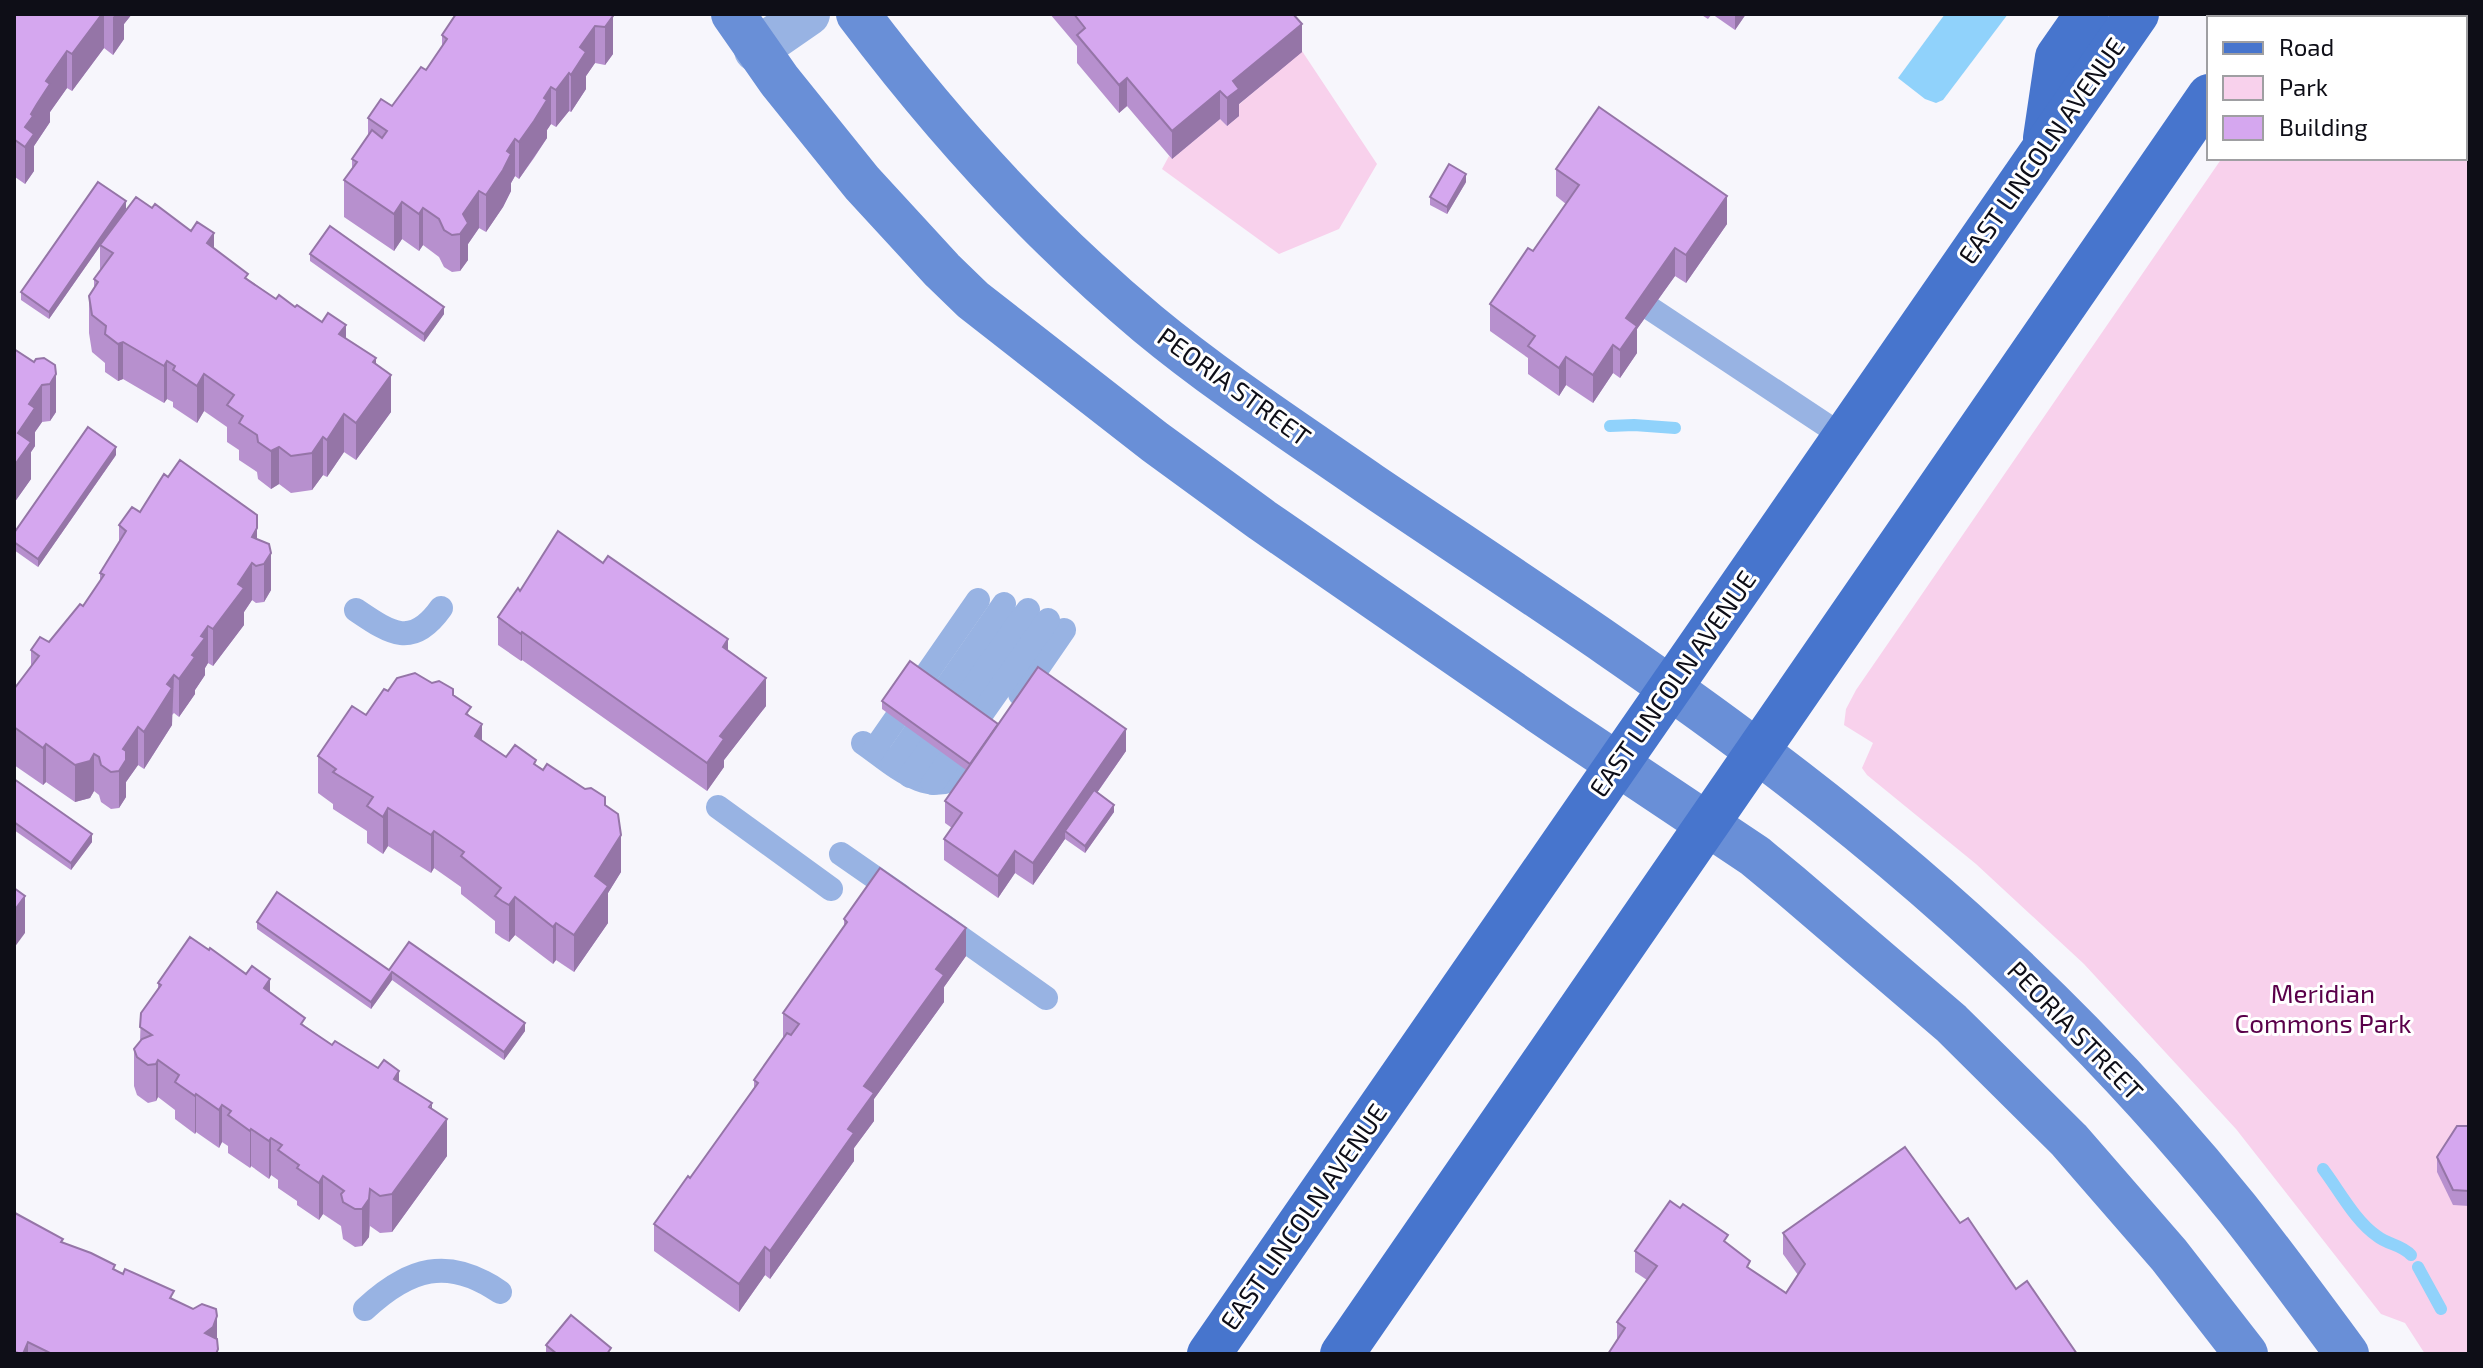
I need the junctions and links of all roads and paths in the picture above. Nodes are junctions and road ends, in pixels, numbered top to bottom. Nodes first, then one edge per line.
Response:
1 (733, 14) edge
2 (808, 14) edge
3 (858, 14) edge
4 (2087, 14) edge
5 (2137, 14) edge
6 (756, 50) junction
7 (2207, 99) edge
8 (2043, 150) junction
9 (1651, 309) edge
10 (1844, 437) junction
11 (978, 600) dead end
12 (1004, 604) dead end
13 (441, 608) dead end
14 (356, 610) dead end
15 (1671, 689) junction
16 (1759, 752) junction
17 (894, 763) junction
18 (1617, 765) junction
19 (718, 807) dead end
20 (1709, 825) junction
21 (841, 854) dead end
22 (831, 889) dead end
23 (1046, 998) dead end
24 (500, 1292) dead end
25 (365, 1309) dead end
26 (1209, 1354) edge
27 (1342, 1354) edge
28 (2246, 1354) edge
29 (2347, 1354) edge

1 - 6 main road
2 - 6 street
3 - 15 main road, PEORIA STREET
4 - 8 main road
5 - 8 main road, EAST LINCOLN AVENUE
6 - 18 main road
7 - 16 main road
8 - 10 main road, EAST LINCOLN AVENUE
9 - 10 lane
10 - 15 main road, EAST LINCOLN AVENUE
11 - 17 lane
12 - 17 lane
13 - 14 lane
15 - 16 main road, PEORIA STREET
15 - 18 main road, EAST LINCOLN AVENUE
16 - 20 main road
16 - 29 main road, PEORIA STREET
17 - 17 lane
18 - 20 main road
18 - 26 main road, EAST LINCOLN AVENUE
19 - 22 lane
20 - 27 main road
20 - 28 main road
21 - 23 lane
24 - 25 lane

